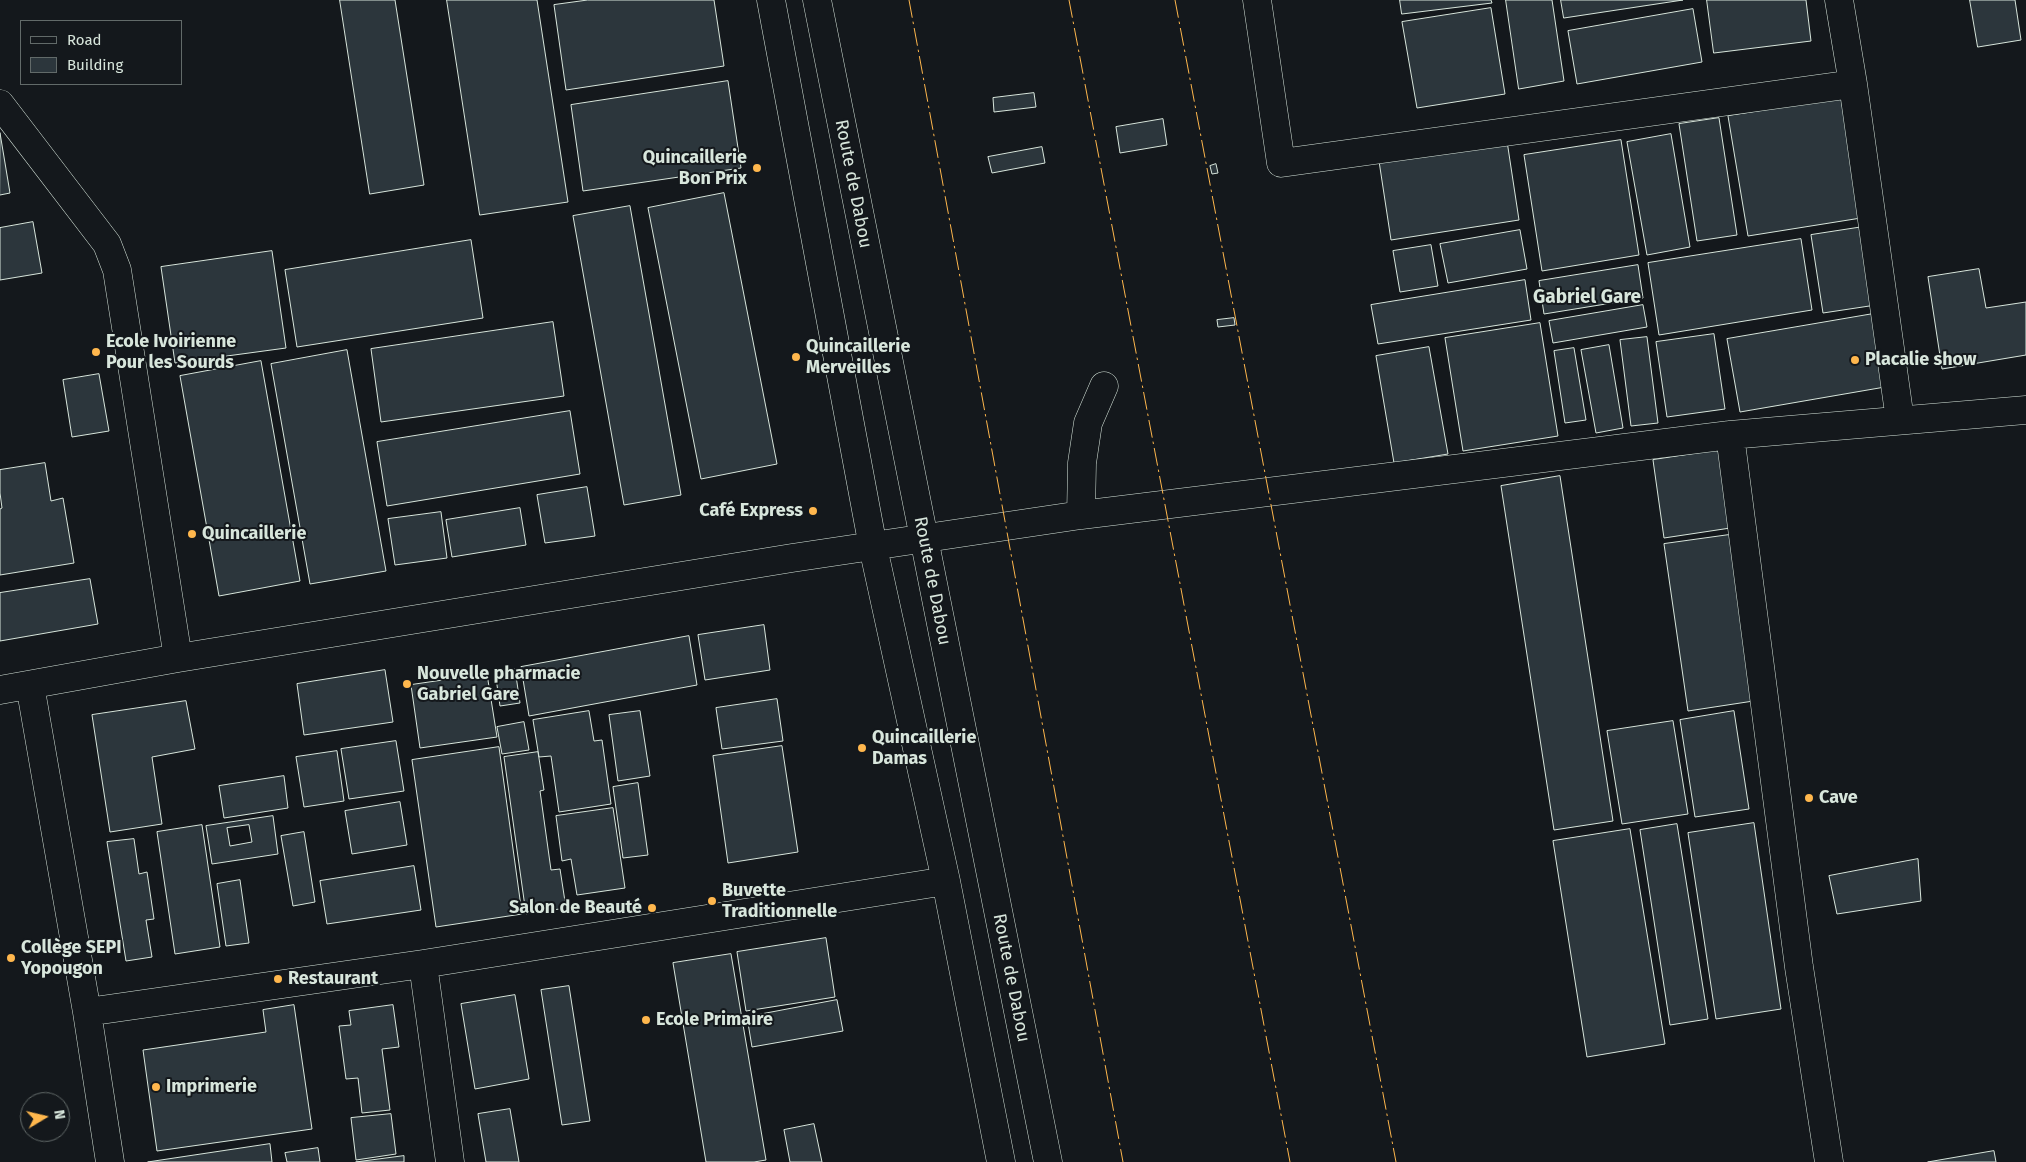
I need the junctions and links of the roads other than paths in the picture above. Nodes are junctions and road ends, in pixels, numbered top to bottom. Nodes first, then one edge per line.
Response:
1 (770, 0) edge
2 (817, 0) edge
3 (1258, 0) edge
4 (1839, 0) edge
5 (1853, 84) junction
6 (0, 104) edge
7 (1104, 386) dead end
8 (2026, 410) edge
9 (1900, 420) junction
10 (1730, 435) junction
11 (1081, 515) junction
12 (924, 538) junction
13 (873, 547) junction
14 (178, 658) junction
15 (30, 685) junction
16 (0, 690) edge
17 (946, 881) junction
18 (423, 964) junction
19 (87, 1012) junction
20 (110, 1162) edge
21 (450, 1162) edge
22 (1001, 1162) edge
23 (1048, 1162) edge
24 (1829, 1162) edge

1 - 13 street
2 - 12 street, Route de Dabou
3 - 5 street
4 - 5 street
5 - 9 street
6 - 14 street
7 - 11 street
8 - 9 street
9 - 10 street
10 - 11 street
10 - 24 street
11 - 12 street
12 - 13 street
12 - 23 street, Route de Dabou
13 - 14 street
13 - 17 street
14 - 15 street
15 - 16 street
15 - 19 street
17 - 18 street
17 - 22 street
18 - 19 street
18 - 21 street
19 - 20 street

